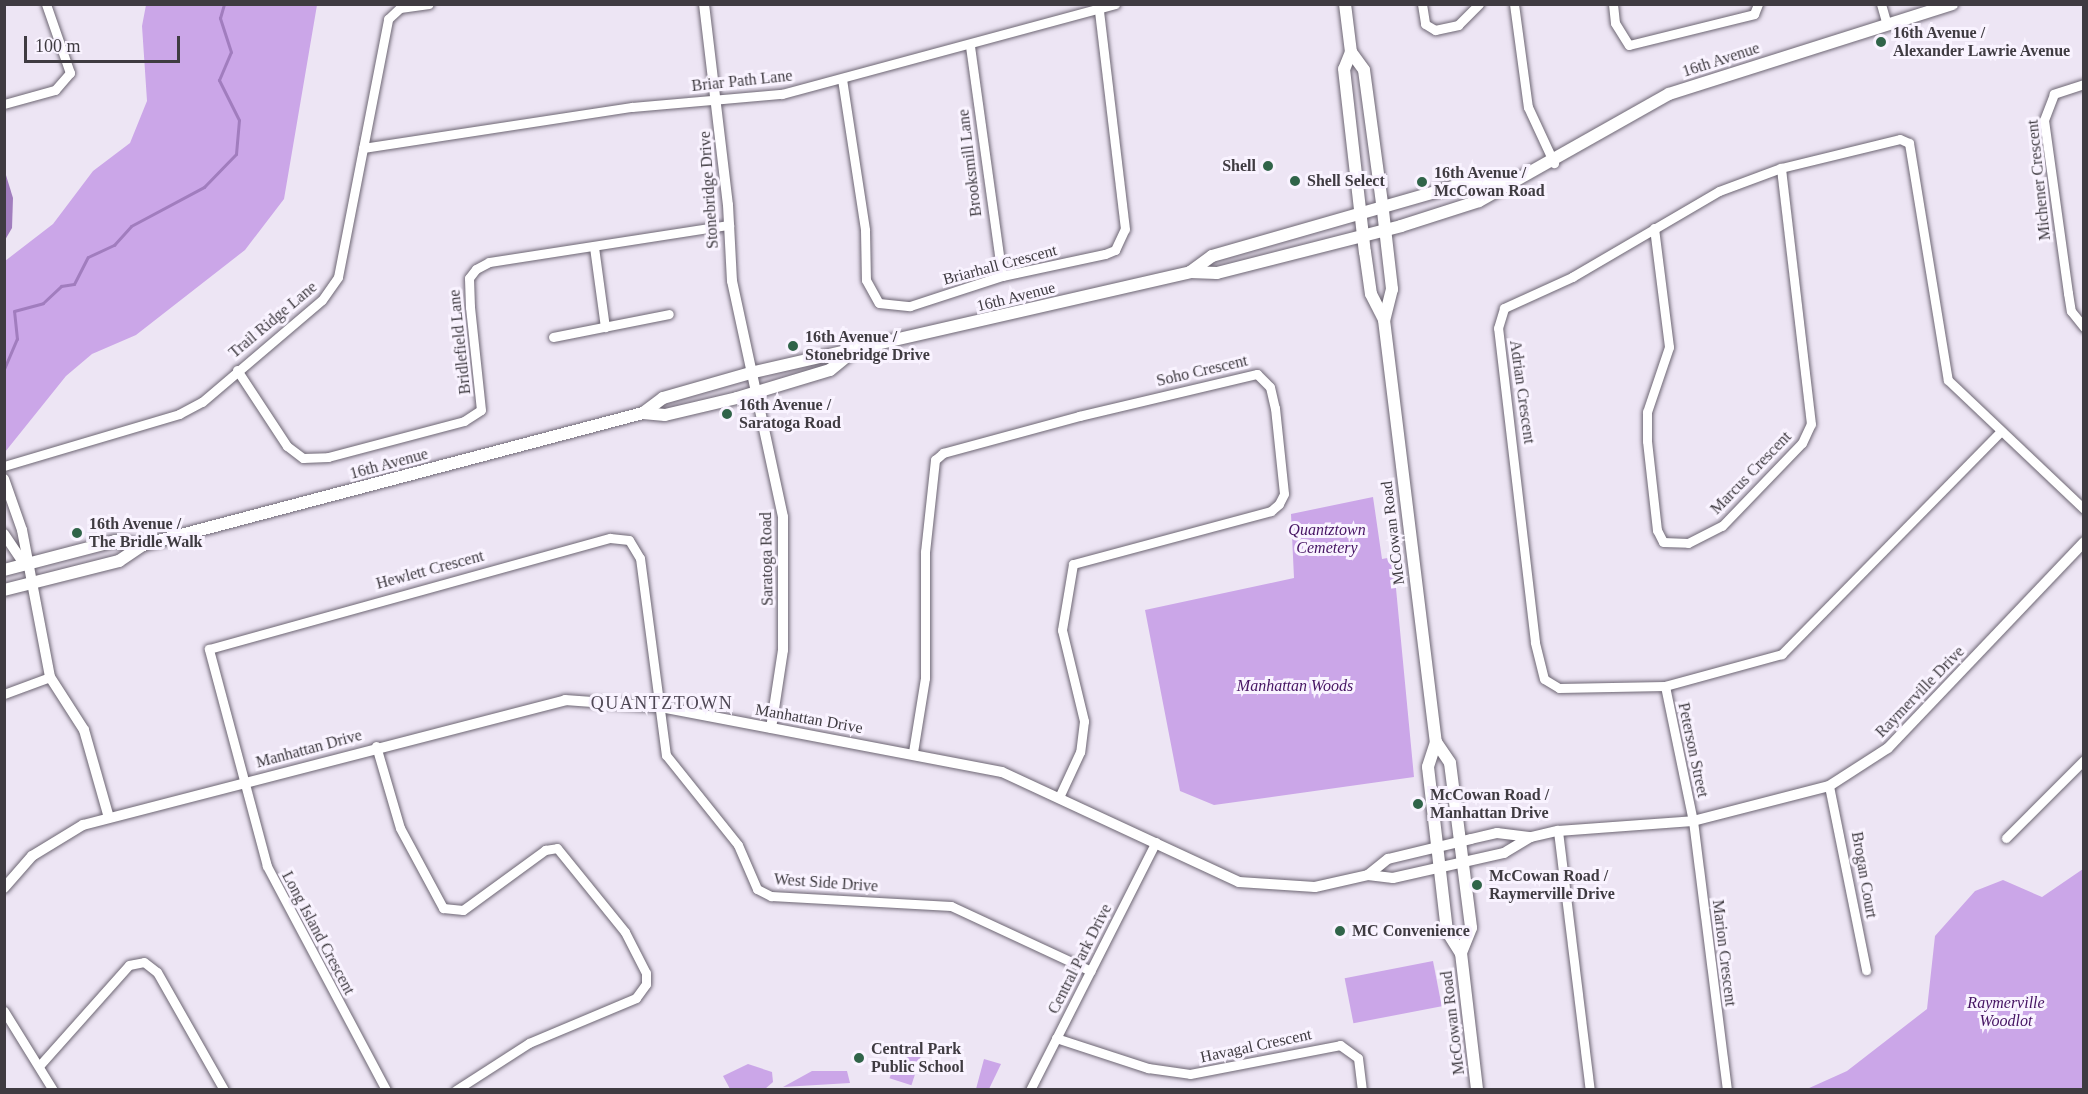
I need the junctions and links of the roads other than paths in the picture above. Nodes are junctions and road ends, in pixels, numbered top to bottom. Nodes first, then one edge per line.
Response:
1 (46, 4) edge
2 (429, 4) edge
3 (704, 4) edge
4 (1115, 4) edge
5 (1345, 4) edge
6 (1422, 4) edge
7 (1479, 4) edge
8 (1514, 4) edge
9 (1613, 4) edge
10 (1758, 4) edge
11 (1881, 4) edge
12 (1952, 4) edge
13 (1099, 7) edge
14 (1886, 22) junction
15 (970, 46) junction
16 (1351, 52) junction
17 (842, 79) junction
18 (2084, 84) edge
19 (716, 99) junction
20 (4, 104) edge
21 (363, 148) junction
22 (1554, 163) junction
23 (1781, 168) junction
24 (1516, 182) junction
25 (1383, 211) junction
26 (1361, 217) junction
27 (729, 225) junction
28 (1654, 228) junction
29 (1385, 230) junction
30 (1363, 237) junction
31 (594, 247) junction
32 (1190, 272) junction
33 (1002, 276) junction
34 (669, 314) dead end
35 (1384, 320) junction
36 (604, 327) junction
37 (2084, 327) edge
38 (553, 337) dead end
39 (850, 354) junction
40 (237, 370) junction
41 (750, 373) junction
42 (756, 392) junction
43 (643, 413) junction
44 (2001, 431) junction
45 (4, 466) edge
46 (4, 479) edge
47 (2084, 509) edge
48 (4, 534) edge
49 (2084, 542) edge
50 (143, 545) junction
51 (25, 565) junction
52 (4, 570) edge
53 (30, 584) junction
54 (4, 590) edge
55 (50, 677) junction
56 (1665, 686) junction
57 (4, 694) edge
58 (660, 707) junction
59 (771, 728) junction
60 (1436, 742) junction
61 (376, 746) junction
62 (914, 752) junction
63 (2084, 760) edge
64 (245, 782) junction
65 (1829, 786) junction
66 (1060, 795) junction
67 (109, 818) junction
68 (1693, 820) junction
69 (1558, 831) junction
70 (1531, 837) junction
71 (2006, 838) dead end
72 (1460, 841) junction
73 (1156, 842) junction
74 (1438, 848) junction
75 (1462, 859) junction
76 (1440, 865) junction
77 (1368, 875) junction
78 (4, 888) edge
79 (1461, 953) junction
80 (1866, 970) dead end
81 (1091, 971) junction
82 (4, 1011) edge
83 (1056, 1038) junction
84 (39, 1066) junction
85 (53, 1089) edge
86 (224, 1089) edge
87 (386, 1089) edge
88 (456, 1089) edge
89 (1030, 1089) edge
90 (1362, 1089) edge
91 (1477, 1089) edge
92 (1590, 1089) edge
93 (1727, 1089) edge

1 - 20 street
2 - 21 street, Trail Ridge Lane
3 - 19 street, Stonebridge Drive
4 - 13 street, Briar Path Lane
5 - 16 main road, McCowan Road
6 - 7 street
8 - 22 street
9 - 10 street
11 - 14 street
12 - 14 main road, 16th Avenue
13 - 15 street, Briar Path Lane
13 - 33 street, Briarhall Crescent
14 - 22 main road, 16th Avenue
15 - 17 street, Briar Path Lane
15 - 33 street, Brooksmill Lane
16 - 25 main road, McCowan Road
16 - 26 main road, McCowan Road
17 - 19 street, Briar Path Lane
17 - 33 street, Briarhall Crescent
18 - 37 street, Michener Crescent
19 - 21 street, Briar Path Lane
19 - 27 street, Stonebridge Drive
21 - 40 street, Trail Ridge Lane
22 - 24 main road, 16th Avenue
23 - 28 street, Adrian Crescent
23 - 28 street, Marcus Crescent
23 - 44 street, Adrian Crescent
24 - 25 main road, 16th Avenue
24 - 29 main road, 16th Avenue
25 - 26 main road, 16th Avenue
25 - 29 main road, McCowan Road
26 - 30 main road, McCowan Road
26 - 32 main road, 16th Avenue
27 - 31 street, Bridlefield Lane
27 - 41 street, Stonebridge Drive
28 - 56 street, Adrian Crescent
29 - 30 main road, 16th Avenue
29 - 35 main road, McCowan Road
30 - 32 main road, 16th Avenue
30 - 35 main road, McCowan Road
31 - 36 street
31 - 40 street, Bridlefield Lane
32 - 39 main road, 16th Avenue
34 - 36 street
35 - 60 main road, McCowan Road
36 - 38 street
39 - 41 main road, 16th Avenue
39 - 42 main road, 16th Avenue
40 - 45 street, Trail Ridge Lane
41 - 42 street, Stonebridge Drive
41 - 43 main road, 16th Avenue
42 - 43 main road, 16th Avenue
42 - 59 street, Saratoga Road
43 - 50 main road, 16th Avenue
44 - 47 street, Adrian Crescent
44 - 56 street, Adrian Crescent
46 - 51 street
48 - 51 street
49 - 65 street, Raymerville Drive
50 - 51 main road, 16th Avenue
50 - 53 main road, 16th Avenue
51 - 52 main road, 16th Avenue
51 - 53 street
53 - 54 main road, 16th Avenue
53 - 55 street
55 - 57 street
55 - 67 street
56 - 68 street, Peterson Street
58 - 59 street, Manhattan Drive
58 - 61 street, Manhattan Drive
58 - 64 street, Hewlett Crescent
58 - 81 street, West Side Drive
59 - 62 street, Manhattan Drive
60 - 72 main road, McCowan Road
60 - 74 main road, McCowan Road
61 - 64 street, Manhattan Drive
61 - 88 street
62 - 66 street, Manhattan Drive
62 - 66 street, Soho Crescent
63 - 71 street
64 - 67 street, Manhattan Drive
64 - 87 street, Long Island Crescent
65 - 68 street, Raymerville Drive
65 - 80 street, Brogan Court
66 - 73 street, Manhattan Drive
67 - 78 street, Manhattan Drive
68 - 69 street, Raymerville Drive
68 - 93 street, Marion Crescent
69 - 70 street, Raymerville Drive
69 - 92 street
70 - 72 street, Raymerville Drive
70 - 75 street, Raymerville Drive
72 - 74 street, Manhattan Drive
72 - 75 main road, McCowan Road
73 - 77 street, Manhattan Drive
73 - 81 street, Central Park Drive
74 - 76 main road, McCowan Road
74 - 77 street, Manhattan Drive
75 - 76 street, Raymerville Drive
75 - 79 main road, McCowan Road
76 - 77 street, Manhattan Drive
76 - 79 main road, McCowan Road
79 - 91 main road, McCowan Road
81 - 83 street, Central Park Drive
82 - 84 street
83 - 89 street, Central Park Drive
83 - 90 street, Havagal Crescent
84 - 85 street
84 - 86 street

